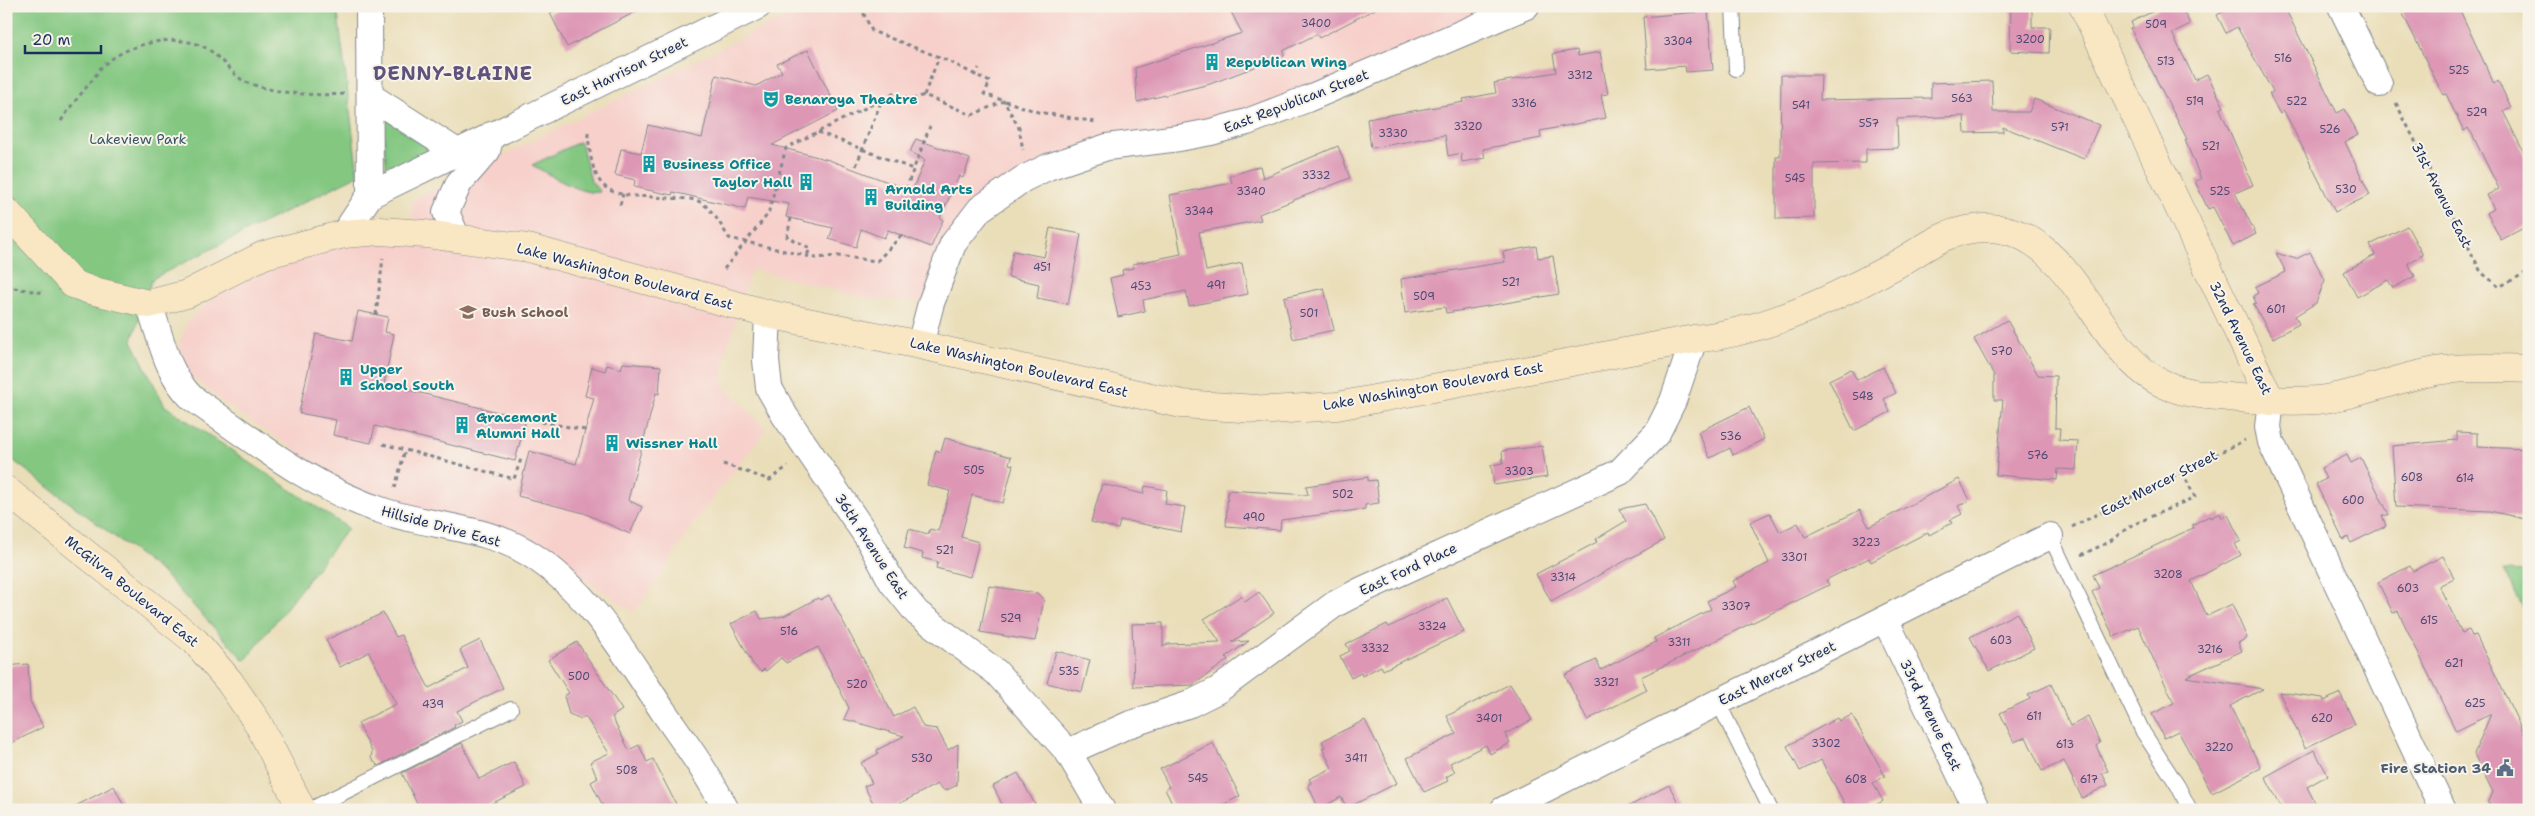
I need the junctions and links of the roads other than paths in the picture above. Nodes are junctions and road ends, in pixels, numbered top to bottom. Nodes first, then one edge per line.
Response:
1 (370, 6) edge
2 (758, 6) edge
3 (1526, 6) edge
4 (1733, 6) edge
5 (2083, 6) edge
6 (2341, 6) edge
7 (1736, 69) dead end
8 (2386, 91) road end
9 (361, 95) junction
10 (491, 135) junction
11 (456, 152) junction
12 (370, 195) junction
13 (6, 211) edge
14 (344, 234) junction
15 (457, 238) junction
16 (149, 304) junction
17 (768, 314) junction
18 (1694, 339) junction
19 (920, 344) junction
20 (2529, 369) edge
21 (2271, 401) junction
22 (6, 490) edge
23 (2059, 532) joint
24 (1885, 619) junction
25 (1718, 702) junction
26 (511, 709) dead end
27 (1068, 752) junction
28 (1547, 800) edge
29 (302, 810) edge
30 (309, 810) edge
31 (726, 810) edge
32 (1102, 810) edge
33 (1503, 810) edge
34 (1771, 810) edge
35 (1977, 810) edge
36 (2190, 810) edge
37 (2443, 810) edge

1 - 9 street
2 - 10 street, East Harrison Street
3 - 19 street, East Republican Street
4 - 7 lane
5 - 21 main road, 32nd Avenue East
6 - 8 street
9 - 11 street
9 - 12 street
10 - 11 street, East Harrison Street
10 - 15 street
11 - 12 street, East Harrison Street
12 - 14 street, East Harrison Street
13 - 16 main road, Lake Washington Boulevard East
14 - 15 main road, Lake Washington Boulevard East
14 - 16 main road, Lake Washington Boulevard East
15 - 17 main road, Lake Washington Boulevard East
16 - 31 street, Hillside Drive East
17 - 19 main road, Lake Washington Boulevard East
17 - 27 street, 36th Avenue East
18 - 19 main road, Lake Washington Boulevard East
18 - 21 main road, Lake Washington Boulevard East
18 - 27 street, East Ford Place
20 - 21 main road, Lake Washington Boulevard East
21 - 37 street, 32nd Avenue East
22 - 29 main road, McGilvra Boulevard East
23 - 24 street, East Mercer Street
23 - 36 lane
24 - 25 street, East Mercer Street
24 - 35 street, 33rd Avenue East
25 - 28 street, East Mercer Street
25 - 34 lane
26 - 30 lane
27 - 32 street, 36th Avenue East
28 - 33 street, East Mercer Street

